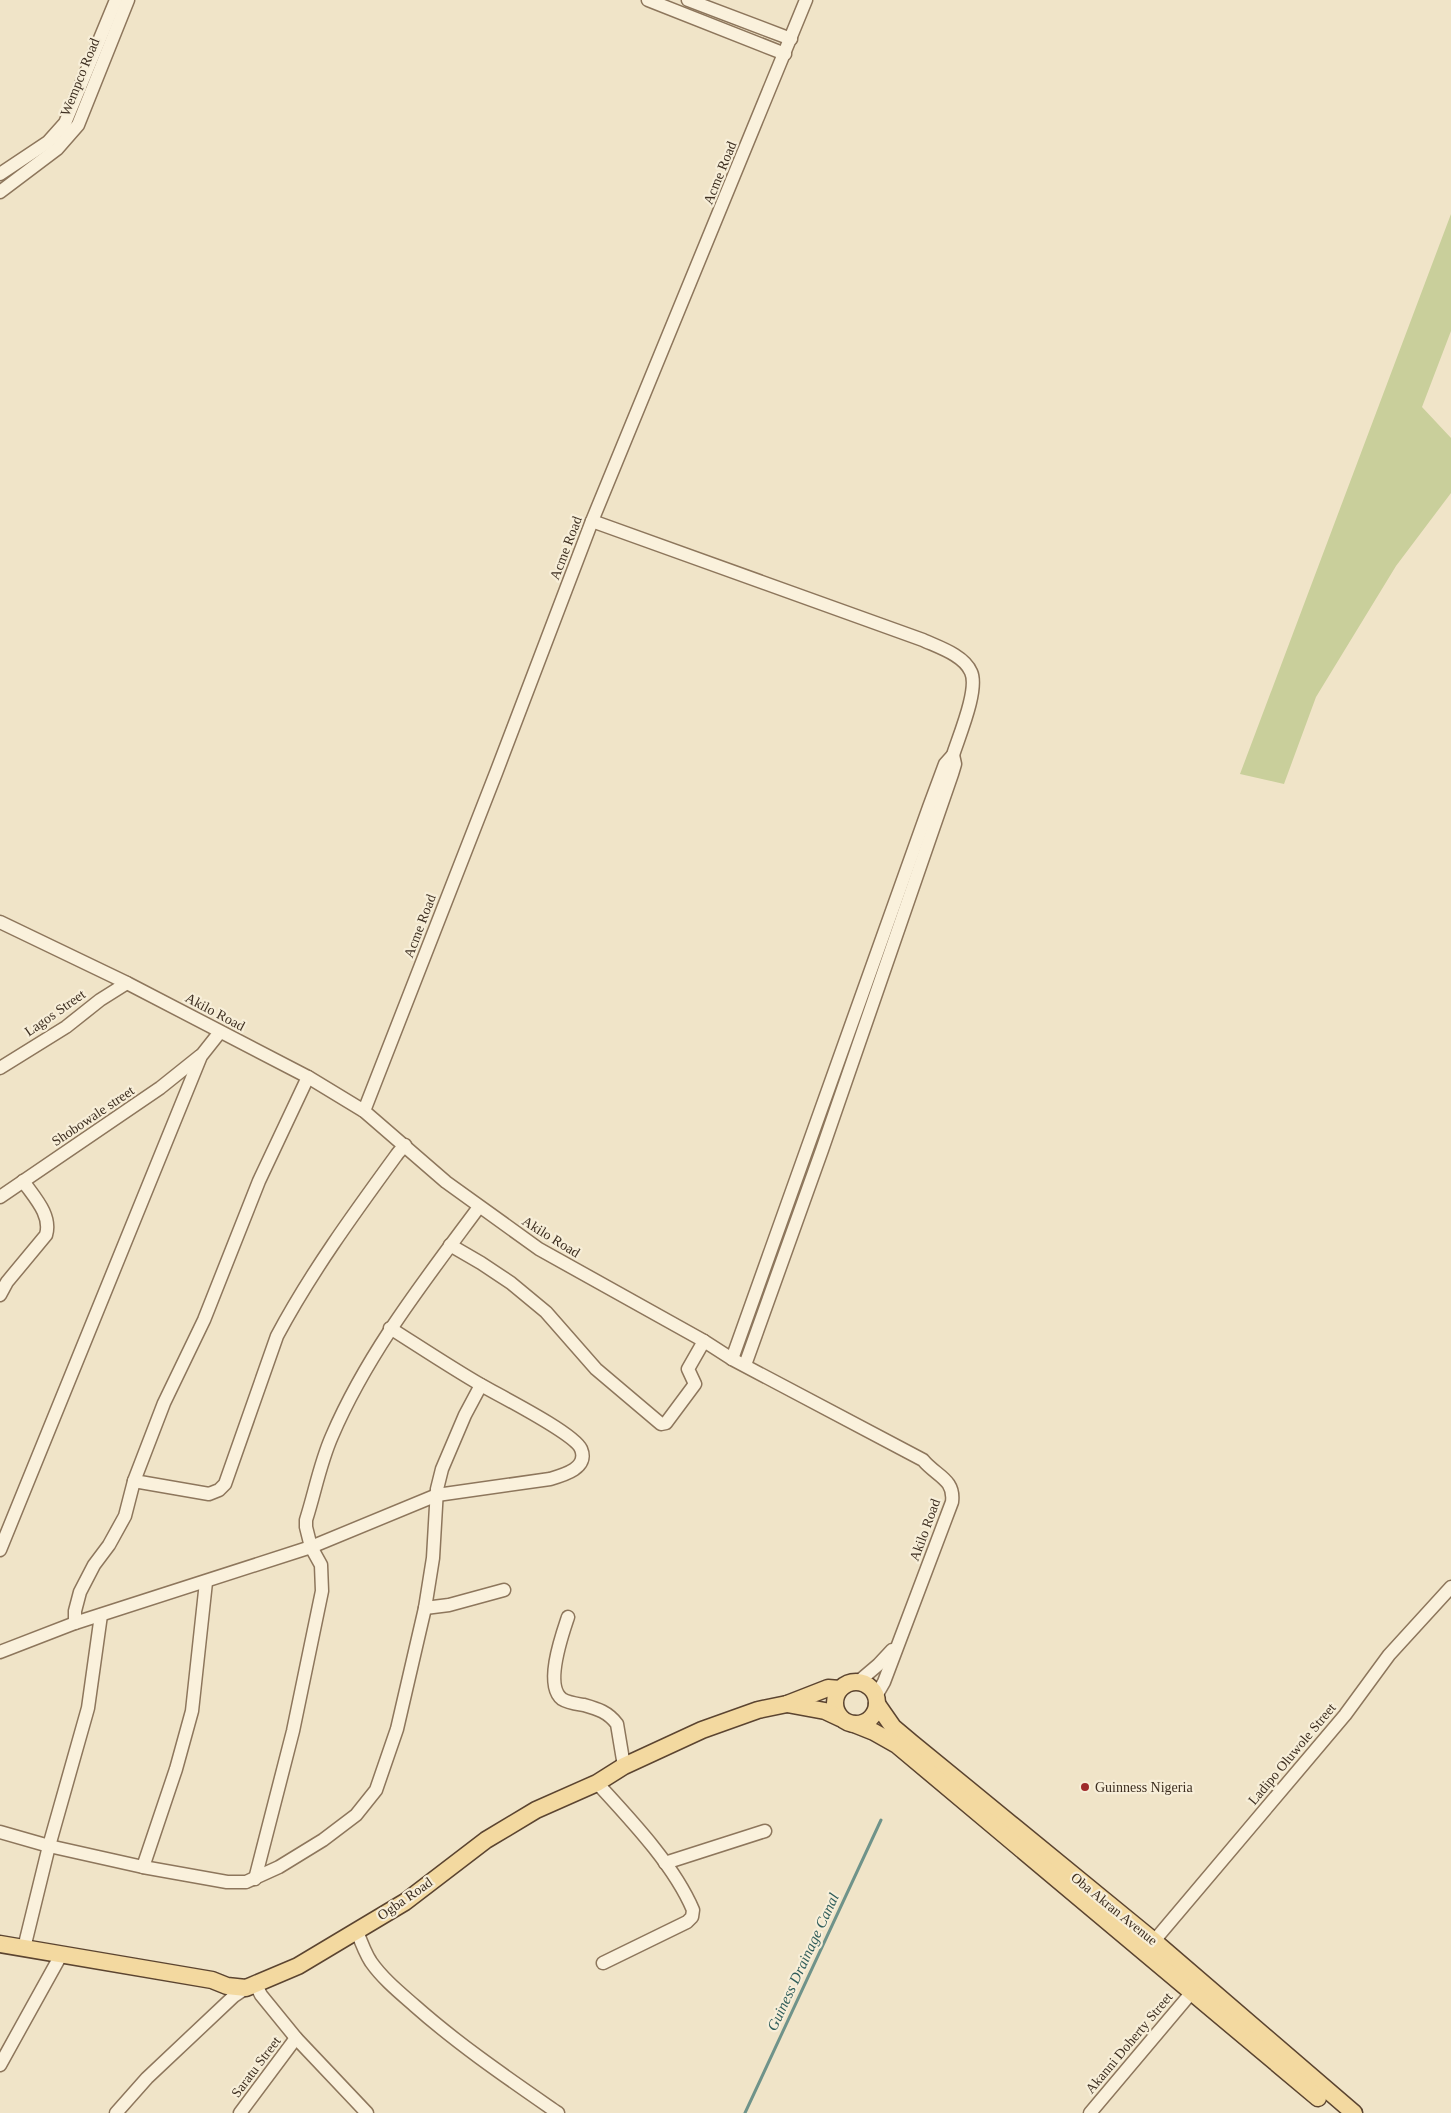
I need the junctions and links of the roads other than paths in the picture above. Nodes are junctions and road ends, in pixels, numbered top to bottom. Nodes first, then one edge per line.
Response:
1 (116, 0) edge
2 (128, 0) edge
3 (648, 0) edge
4 (688, 0) edge
5 (806, 0) edge
6 (668, 4) edge
7 (791, 39) junction
8 (785, 54) junction
9 (0, 174) edge
10 (0, 192) edge
11 (592, 521) junction
12 (2, 925) edge
13 (892, 927) junction
14 (127, 983) junction
15 (220, 1032) junction
16 (201, 1056) junction
17 (0, 1068) edge
18 (308, 1077) junction
19 (364, 1111) junction
20 (405, 1145) junction
21 (23, 1181) junction
22 (0, 1197) edge
23 (479, 1206) junction
24 (450, 1245) junction
25 (0, 1295) edge
26 (390, 1328) junction
27 (704, 1341) junction
28 (732, 1359) junction
29 (745, 1365) junction
30 (481, 1385) junction
31 (134, 1481) junction
32 (437, 1496) junction
33 (311, 1547) junction
34 (0, 1550) edge
35 (206, 1582) junction
36 (1451, 1586) edge
37 (504, 1590) dead end
38 (425, 1608) junction
39 (101, 1615) junction
40 (568, 1618) dead end
41 (75, 1623) junction
42 (899, 1640) junction
43 (0, 1652) edge
44 (858, 1682) junction
45 (840, 1690) junction
46 (876, 1700) junction
47 (787, 1704) junction
48 (847, 1721) junction
49 (624, 1766) junction
50 (597, 1783) junction
51 (765, 1831) dead end
52 (0, 1832) edge
53 (49, 1846) junction
54 (665, 1864) junction
55 (143, 1867) junction
56 (255, 1879) junction
57 (357, 1931) junction
58 (1154, 1941) junction
59 (0, 1944) edge
60 (24, 1948) junction
61 (61, 1955) junction
62 (603, 1963) dead end
63 (251, 1986) junction
64 (1192, 1992) junction
65 (296, 2038) junction
66 (0, 2065) edge
67 (116, 2113) edge
68 (240, 2113) edge
69 (367, 2113) edge
70 (558, 2113) edge
71 (1090, 2113) edge
72 (1336, 2113) edge
73 (1354, 2113) edge

1 - 9 street, Wempco Road
2 - 10 street, Wempco Road
3 - 6 street
4 - 7 street
5 - 7 street, Acme Road
6 - 8 street
7 - 8 street, Acme Road
8 - 11 street, Acme Road
11 - 13 street
11 - 19 street, Acme Road
12 - 14 street, Akilo Road
13 - 28 street
13 - 29 street
14 - 15 street, Akilo Road
14 - 17 street, Lagos Street
15 - 16 street
15 - 18 street, Akilo Road
16 - 21 street, Shobowale street
16 - 34 street
18 - 19 street, Akilo Road
18 - 31 street
19 - 20 street, Akilo Road
20 - 23 street, Akilo Road
20 - 31 street
21 - 22 street, Shobowale street
21 - 25 street
23 - 24 street
23 - 27 street, Akilo Road
24 - 26 street
24 - 27 street
26 - 30 street
26 - 33 street
27 - 28 street, Akilo Road
28 - 29 street, Akilo Road
29 - 42 street, Akilo Road
30 - 32 street
30 - 32 street
31 - 41 street
32 - 33 street
32 - 38 street
33 - 35 street
33 - 56 street
35 - 39 street
35 - 55 street
36 - 58 street, Ladipo Oluwole Street
37 - 38 street
38 - 56 street
39 - 41 street
39 - 53 street
40 - 49 street
41 - 43 street
42 - 44 street, Akilo Road
42 - 46 street, Akilo Road
44 - 45 main road
44 - 46 main road
45 - 47 main road, Ogba Road
45 - 48 main road
46 - 48 main road
46 - 58 main road, Oba Akran Avenue
47 - 48 main road, Ogba Road
47 - 49 main road, Ogba Road
48 - 64 main road, Oba Akran Avenue
49 - 50 main road, Ogba Road
50 - 54 street
50 - 57 main road, Ogba Road
51 - 54 street
52 - 53 street
53 - 55 street
53 - 60 street
54 - 62 street
55 - 56 street
57 - 63 main road, Ogba Road
57 - 70 street
58 - 73 main road, Oba Akran Avenue
59 - 60 main road
60 - 61 main road
61 - 63 main road
61 - 66 street
63 - 65 street
63 - 67 street
64 - 71 street, Akanni Doherty Street
64 - 72 main road, Oba Akran Avenue
65 - 68 street, Saratu Street
65 - 69 street

